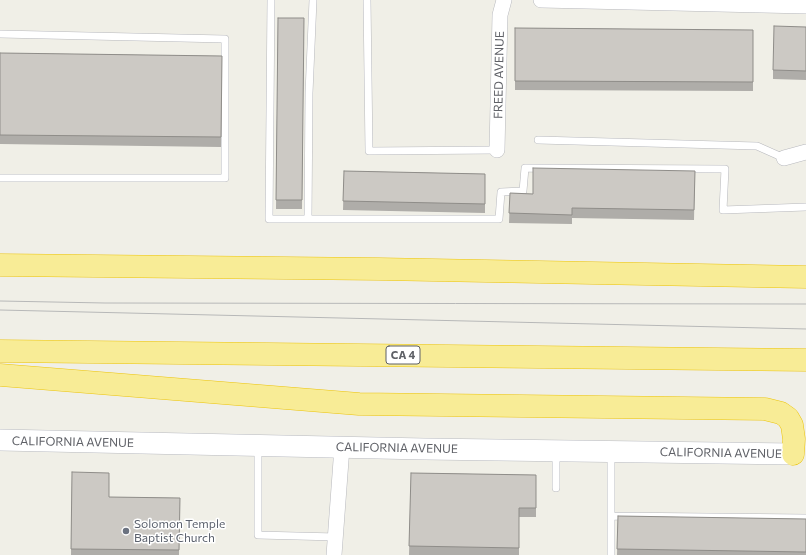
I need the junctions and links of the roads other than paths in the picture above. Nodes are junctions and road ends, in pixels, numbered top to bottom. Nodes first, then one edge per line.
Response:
1 (270, 0) edge
2 (312, 0) edge
3 (367, 0) edge
4 (504, 0) edge
5 (541, 0) edge
6 (806, 6) edge
7 (0, 34) edge
8 (538, 140) dead end
9 (497, 150) joint
10 (806, 152) edge
11 (784, 158) joint
12 (0, 178) edge
13 (806, 207) edge
14 (308, 219) junction
15 (806, 264) edge
16 (0, 265) edge
17 (379, 269) junction
18 (806, 277) edge
19 (0, 351) edge
20 (806, 360) edge
21 (0, 375) edge
22 (0, 440) edge
23 (258, 446) junction
24 (342, 447) junction
25 (556, 451) junction
26 (611, 452) junction
27 (793, 454) joint
28 (556, 488) dead end
29 (611, 516) junction
30 (806, 518) edge
31 (336, 537) junction
32 (334, 555) edge
33 (611, 555) edge

1 - 14 lane
2 - 14 lane
3 - 9 lane
4 - 9 street, FREED AVENUE
5 - 6 street
7 - 12 lane
8 - 11 lane
10 - 11 street
13 - 14 lane
15 - 17 highway
16 - 17 highway
17 - 18 highway
19 - 20 highway, CA 4
21 - 27 highway
22 - 23 main road, CALIFORNIA AVENUE
23 - 24 main road, CALIFORNIA AVENUE
23 - 31 lane
24 - 25 main road, CALIFORNIA AVENUE
24 - 31 street
25 - 26 main road, CALIFORNIA AVENUE
25 - 28 lane
26 - 27 main road, CALIFORNIA AVENUE
26 - 29 lane
29 - 30 lane
29 - 33 lane
31 - 32 street

